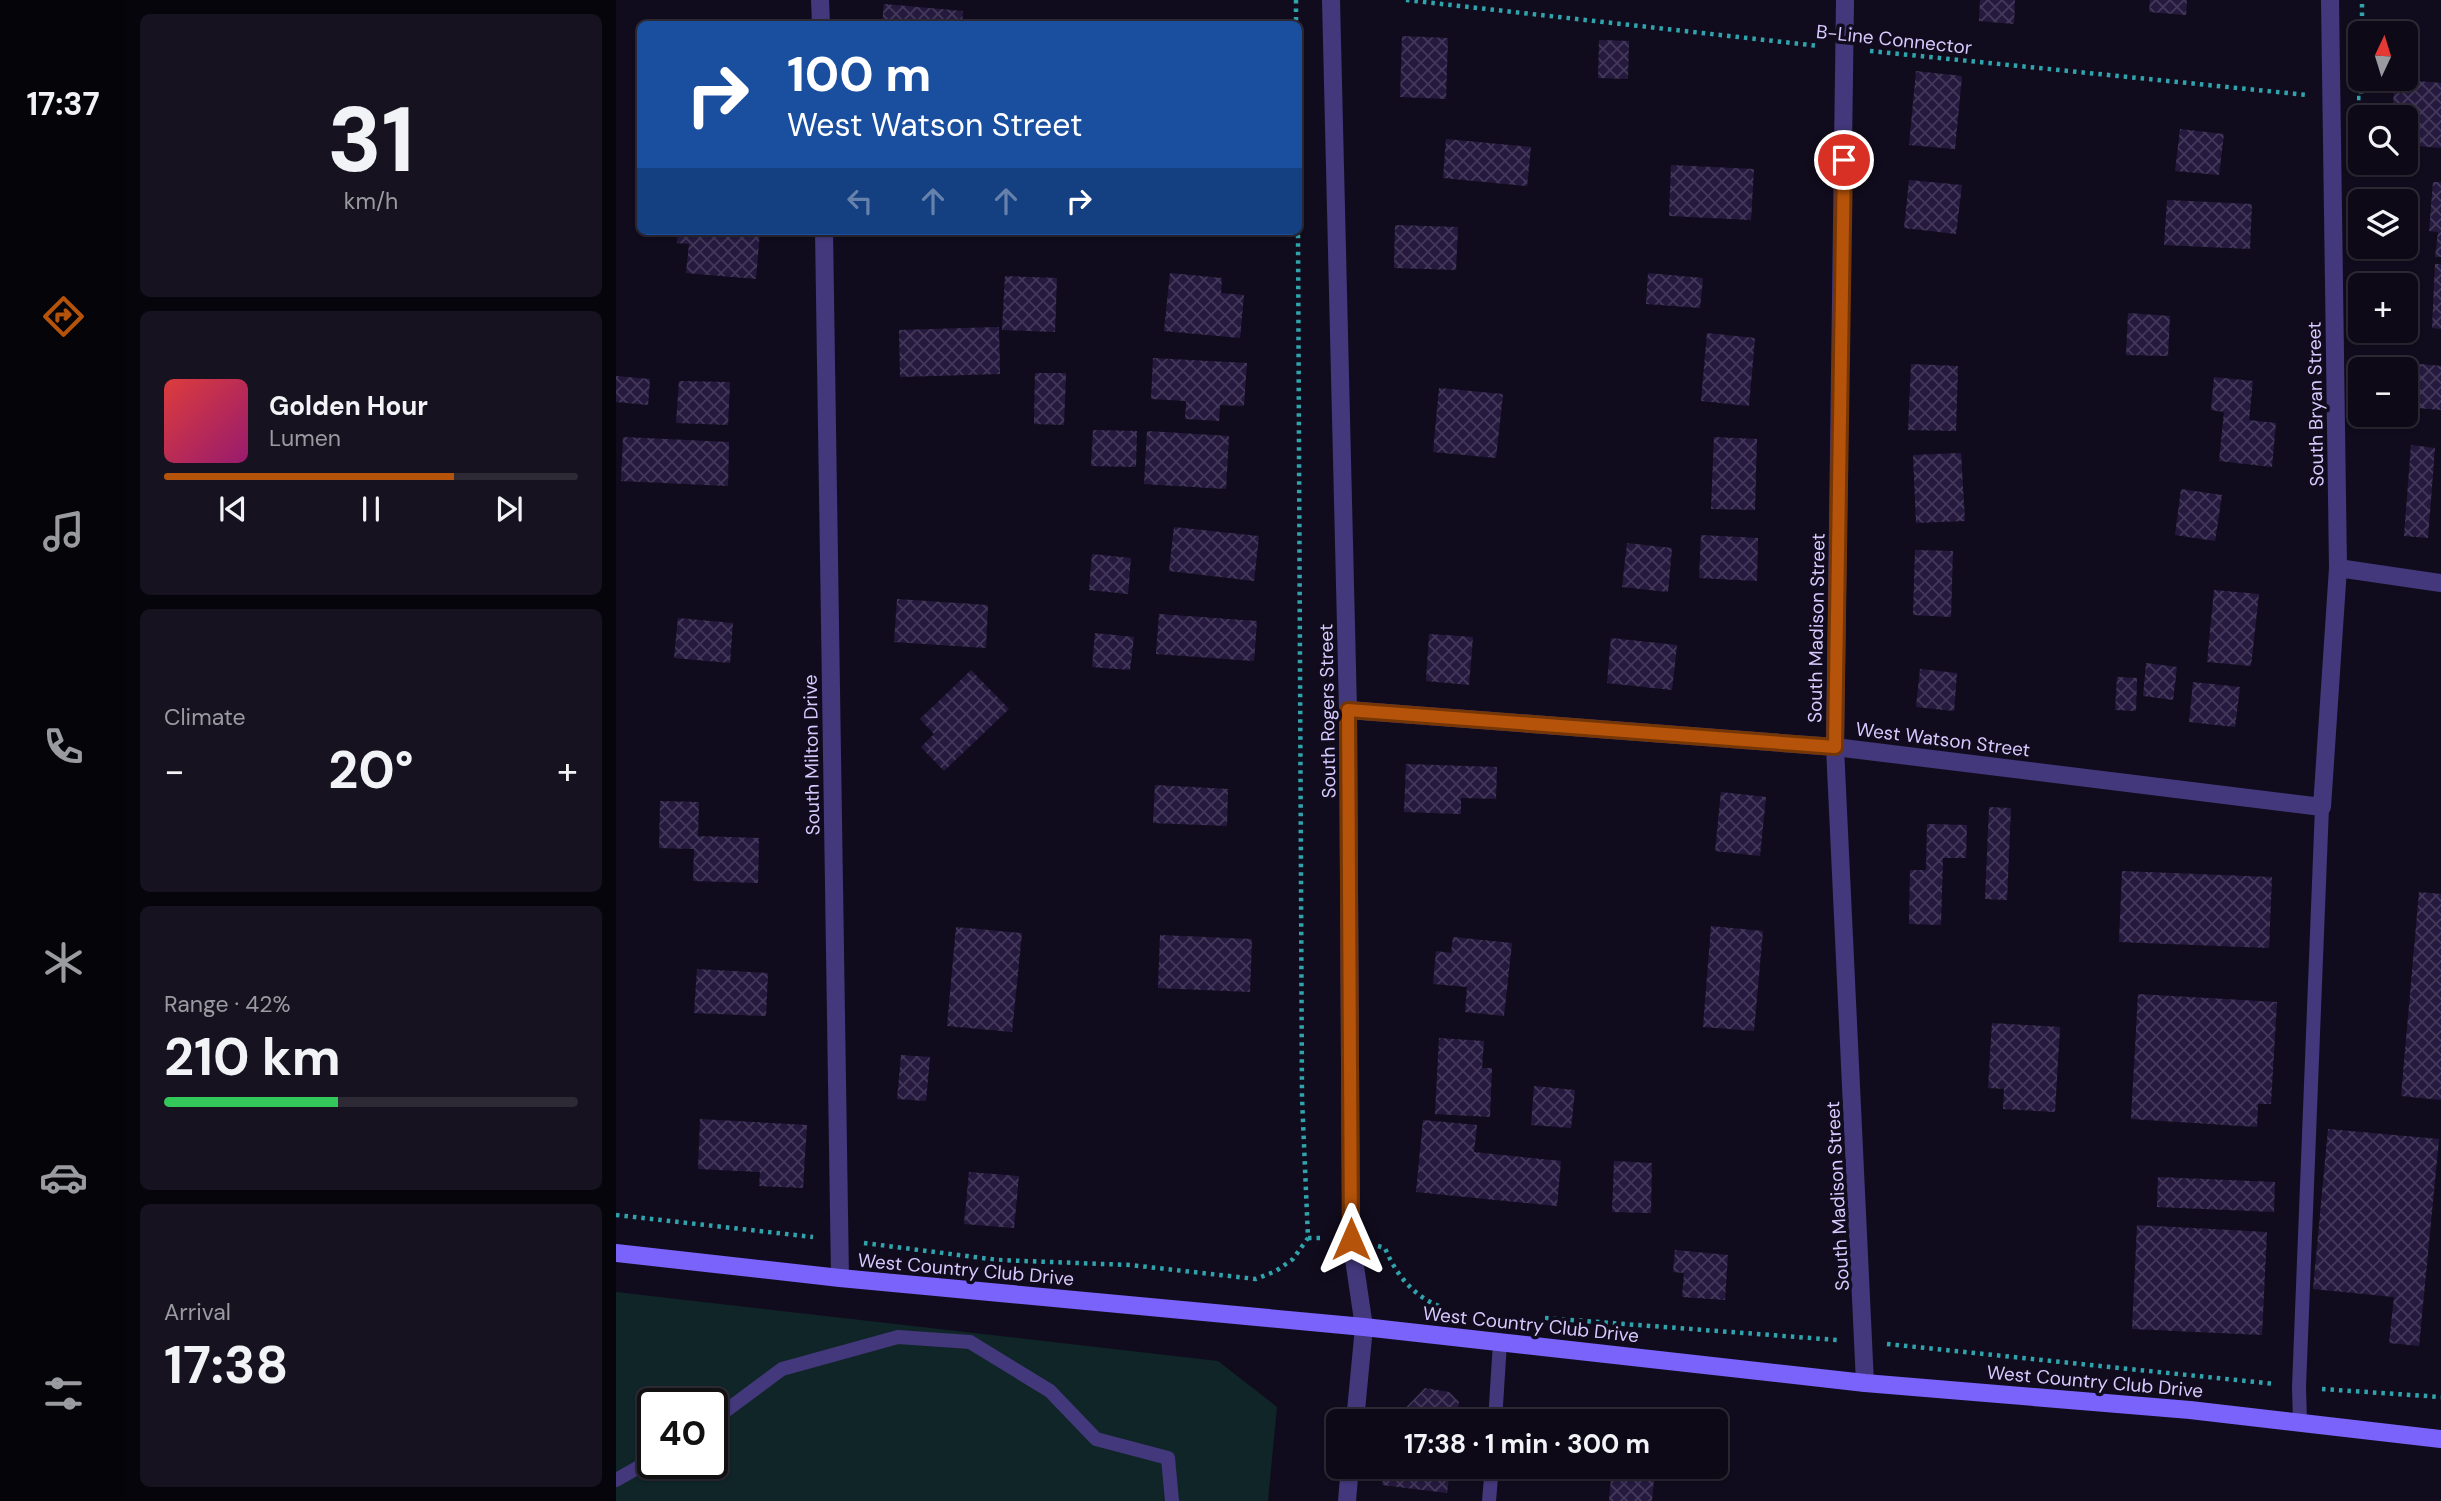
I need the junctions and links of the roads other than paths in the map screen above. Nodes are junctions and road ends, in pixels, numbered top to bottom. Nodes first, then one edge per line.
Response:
1 (820, 0) edge
2 (1332, 0) edge
3 (1845, 0) edge
4 (2330, 0) edge
5 (821, 21) edge
6 (824, 235) edge
7 (2338, 568) junction
8 (2441, 583) edge
9 (1348, 710) junction
10 (1835, 747) junction
11 (2322, 807) junction
12 (616, 1253) edge
13 (840, 1278) junction
14 (1364, 1327) junction
15 (1500, 1342) junction
16 (1865, 1383) junction
17 (728, 1409) edge
18 (1356, 1409) edge
19 (1496, 1409) edge
20 (2300, 1423) junction
21 (2441, 1439) edge
22 (637, 1468) edge
23 (1349, 1479) edge
24 (1491, 1479) edge
25 (616, 1480) edge
26 (1172, 1501) edge
27 (1347, 1501) edge
28 (1489, 1501) edge

1 - 5 street
2 - 9 street, South Rogers Street
3 - 10 street, South Madison Street
4 - 7 street, South Bryan Street
6 - 13 street, South Milton Drive
7 - 8 street
7 - 11 street, South Bryan Street
9 - 10 street, West Watson Street
9 - 14 street, South Rogers Street
10 - 11 street, West Watson Street
10 - 16 street, South Madison Street
11 - 20 lane
12 - 13 main road, West Country Club Drive
13 - 14 main road, West Country Club Drive
14 - 15 main road, West Country Club Drive
14 - 18 street, South Rogers Street
15 - 16 main road, West Country Club Drive
15 - 19 lane
16 - 20 main road, West Country Club Drive
17 - 26 lane
20 - 21 main road, West Country Club Drive
22 - 25 lane
23 - 27 street
24 - 28 lane

